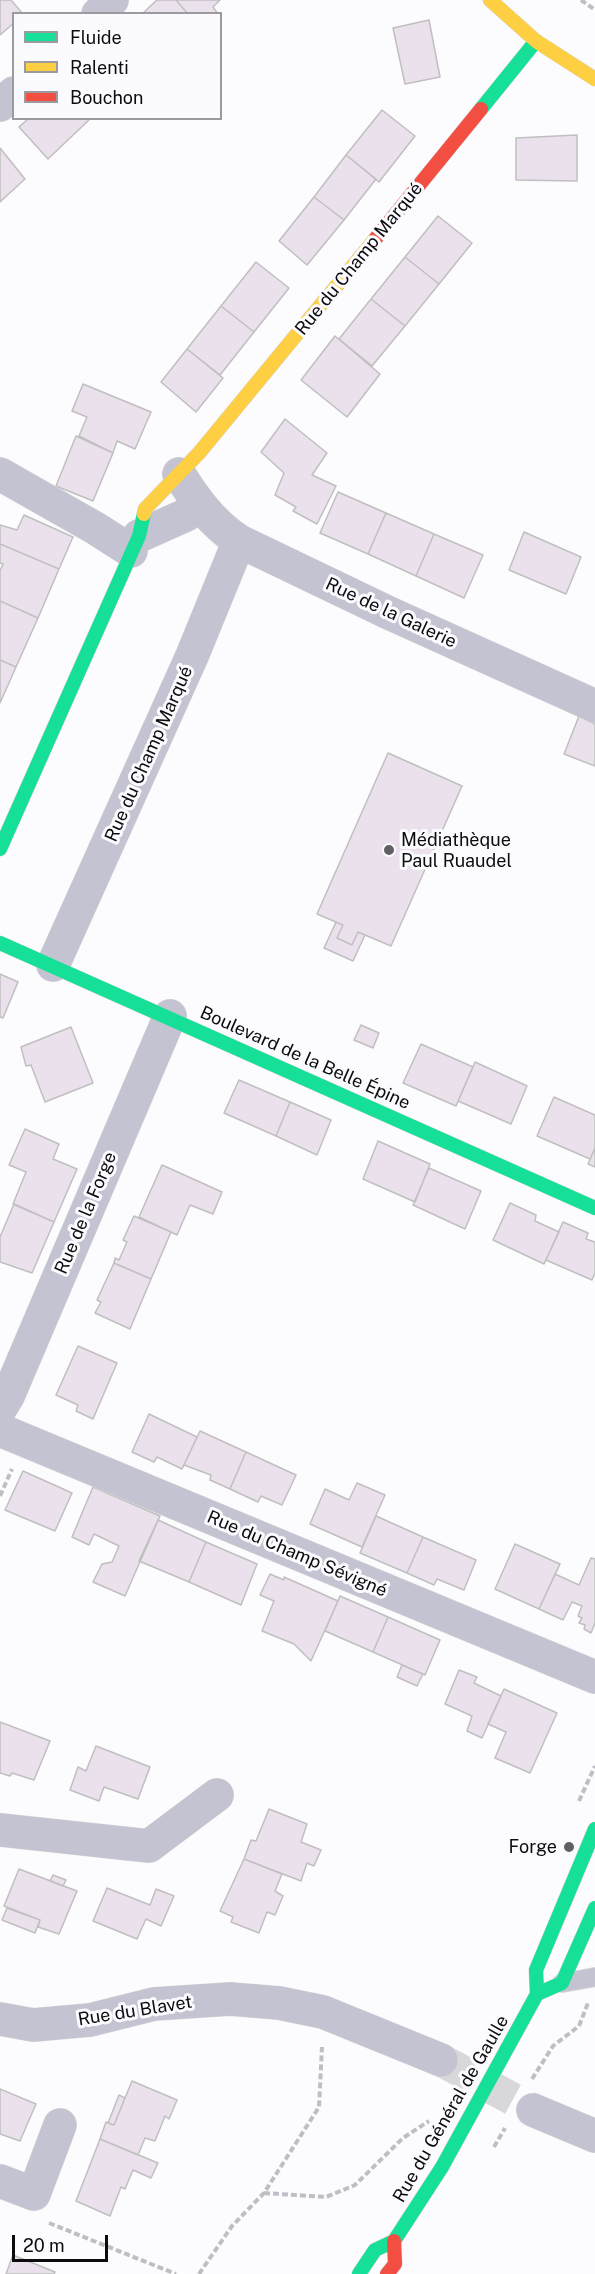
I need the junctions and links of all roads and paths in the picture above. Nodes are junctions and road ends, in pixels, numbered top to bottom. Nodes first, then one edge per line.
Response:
1 (112, 0) edge
2 (490, 0) edge
3 (581, 0) edge
4 (595, 10) edge
5 (100, 12) edge
6 (536, 41) junction
7 (595, 79) edge
8 (12, 95) edge
9 (0, 105) edge
10 (0, 474) edge
11 (179, 474) junction
12 (198, 503) junction
13 (239, 541) junction
14 (135, 544) junction
15 (595, 706) edge
16 (0, 849) edge
17 (0, 943) edge
18 (53, 965) junction
19 (170, 1016) junction
20 (595, 1208) edge
21 (0, 1409) edge
22 (0, 1430) edge
23 (595, 1677) edge
24 (217, 1795) dead end
25 (595, 1829) edge
26 (0, 1830) edge
27 (595, 1908) edge
28 (595, 1977) edge
29 (562, 1983) junction
30 (537, 1994) junction
31 (323, 2012) junction
32 (0, 2019) edge
33 (441, 2060) tunnel mouth
34 (533, 2110) tunnel mouth
35 (430, 2120) dead end
36 (60, 2125) dead end
37 (595, 2136) edge
38 (0, 2181) edge
39 (264, 2193) junction
40 (34, 2194) junction
41 (394, 2241) junction
42 (176, 2274) edge
43 (199, 2274) edge
44 (359, 2274) edge
45 (387, 2274) edge

1 - 5 street
2 - 6 street
3 - 4 path
6 - 7 street
6 - 11 street, Rue du Champ Marqué
8 - 9 street
10 - 14 street
11 - 12 street
11 - 14 street, Rue du Champ Marqué
12 - 13 street, Rue de la Galerie
12 - 14 street
13 - 15 street, Rue de la Galerie
13 - 18 street, Rue du Champ Marqué
14 - 16 street, Rue du Champ Marqué
17 - 18 street, Boulevard de la Belle Épine
18 - 19 street, Boulevard de la Belle Épine
19 - 20 street, Boulevard de la Belle Épine
19 - 21 street, Rue de la Forge
22 - 23 street, Rue du Champ Sévigné
24 - 26 street
25 - 30 street, Rue du Général de Gaulle
27 - 29 street
28 - 29 lane
29 - 30 street
30 - 41 street, Rue du Général de Gaulle
31 - 32 street, Rue du Blavet
31 - 33 street, Rue du Blavet
31 - 39 path
34 - 37 street
35 - 39 path
36 - 40 street
38 - 40 street
39 - 43 path
40 - 42 path
41 - 44 street, Rue du Général de Gaulle
41 - 45 street, Rue du Général de Gaulle

